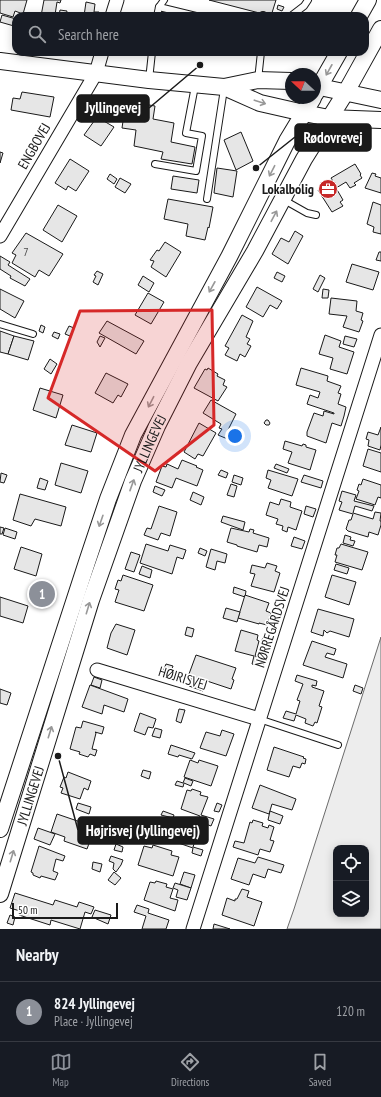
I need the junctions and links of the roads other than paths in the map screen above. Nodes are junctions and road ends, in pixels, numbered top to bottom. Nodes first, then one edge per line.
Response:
1 (117, 0) edge
2 (161, 0) edge
3 (164, 0) edge
4 (308, 0) edge
5 (367, 0) edge
6 (159, 7) junction
7 (113, 12) edge
8 (158, 12) edge
9 (180, 12) edge
10 (296, 12) edge
11 (361, 12) edge
12 (381, 29) edge
13 (369, 51) edge
14 (101, 56) edge
15 (152, 56) edge
16 (261, 56) edge
17 (337, 56) edge
18 (366, 56) edge
19 (0, 61) edge
20 (96, 73) junction
21 (149, 80) junction
22 (258, 80) junction
23 (285, 81) edge
24 (321, 81) edge
25 (196, 84) junction
26 (224, 87) junction
27 (321, 91) edge
28 (346, 92) junction
29 (381, 100) edge
30 (308, 104) edge
31 (304, 113) junction
32 (329, 118) junction
33 (381, 120) edge
34 (155, 164) dead end
35 (207, 199) dead end
36 (283, 200) junction
37 (316, 214) dead end
38 (0, 236) edge
39 (0, 324) edge
40 (33, 334) dead end
41 (381, 335) edge
42 (98, 670) dead end
43 (259, 719) junction
44 (338, 745) dead end
45 (0, 829) edge
46 (0, 894) edge
47 (193, 929) edge

1 - 7 street
2 - 6 lane
3 - 6 lane
4 - 10 lane
5 - 11 street
6 - 8 lane
6 - 9 lane
12 - 13 street, JYLLINGEVEJ
14 - 20 street, ENGBOVEJ
15 - 21 lane
16 - 22 lane
17 -> 24 street, JYLLINGEVEJ
18 - 28 street, JYLLINGEVEJ
19 - 20 street
20 - 21 street
20 - 38 street, ENGBOVEJ
21 - 25 street
22 - 23 street
22 - 26 street
25 - 26 street
25 - 34 lane
26 -> 31 street
26 - 35 lane
27 - 28 street
28 - 29 street
28 - 32 street, JYLLINGEVEJ
30 - 31 street, JYLLINGEVEJ
31 - 32 street
31 -> 45 street, JYLLINGEVEJ
32 - 33 street
32 - 36 street, JYLLINGEVEJ
36 - 37 lane
46 -> 36 street, JYLLINGEVEJ
39 - 40 lane
41 - 43 street, NØRREGÅRDSVEJ
42 - 43 street, HØJRISVEJ
43 - 44 lane
43 - 47 street, NØRREGÅRDSVEJ

